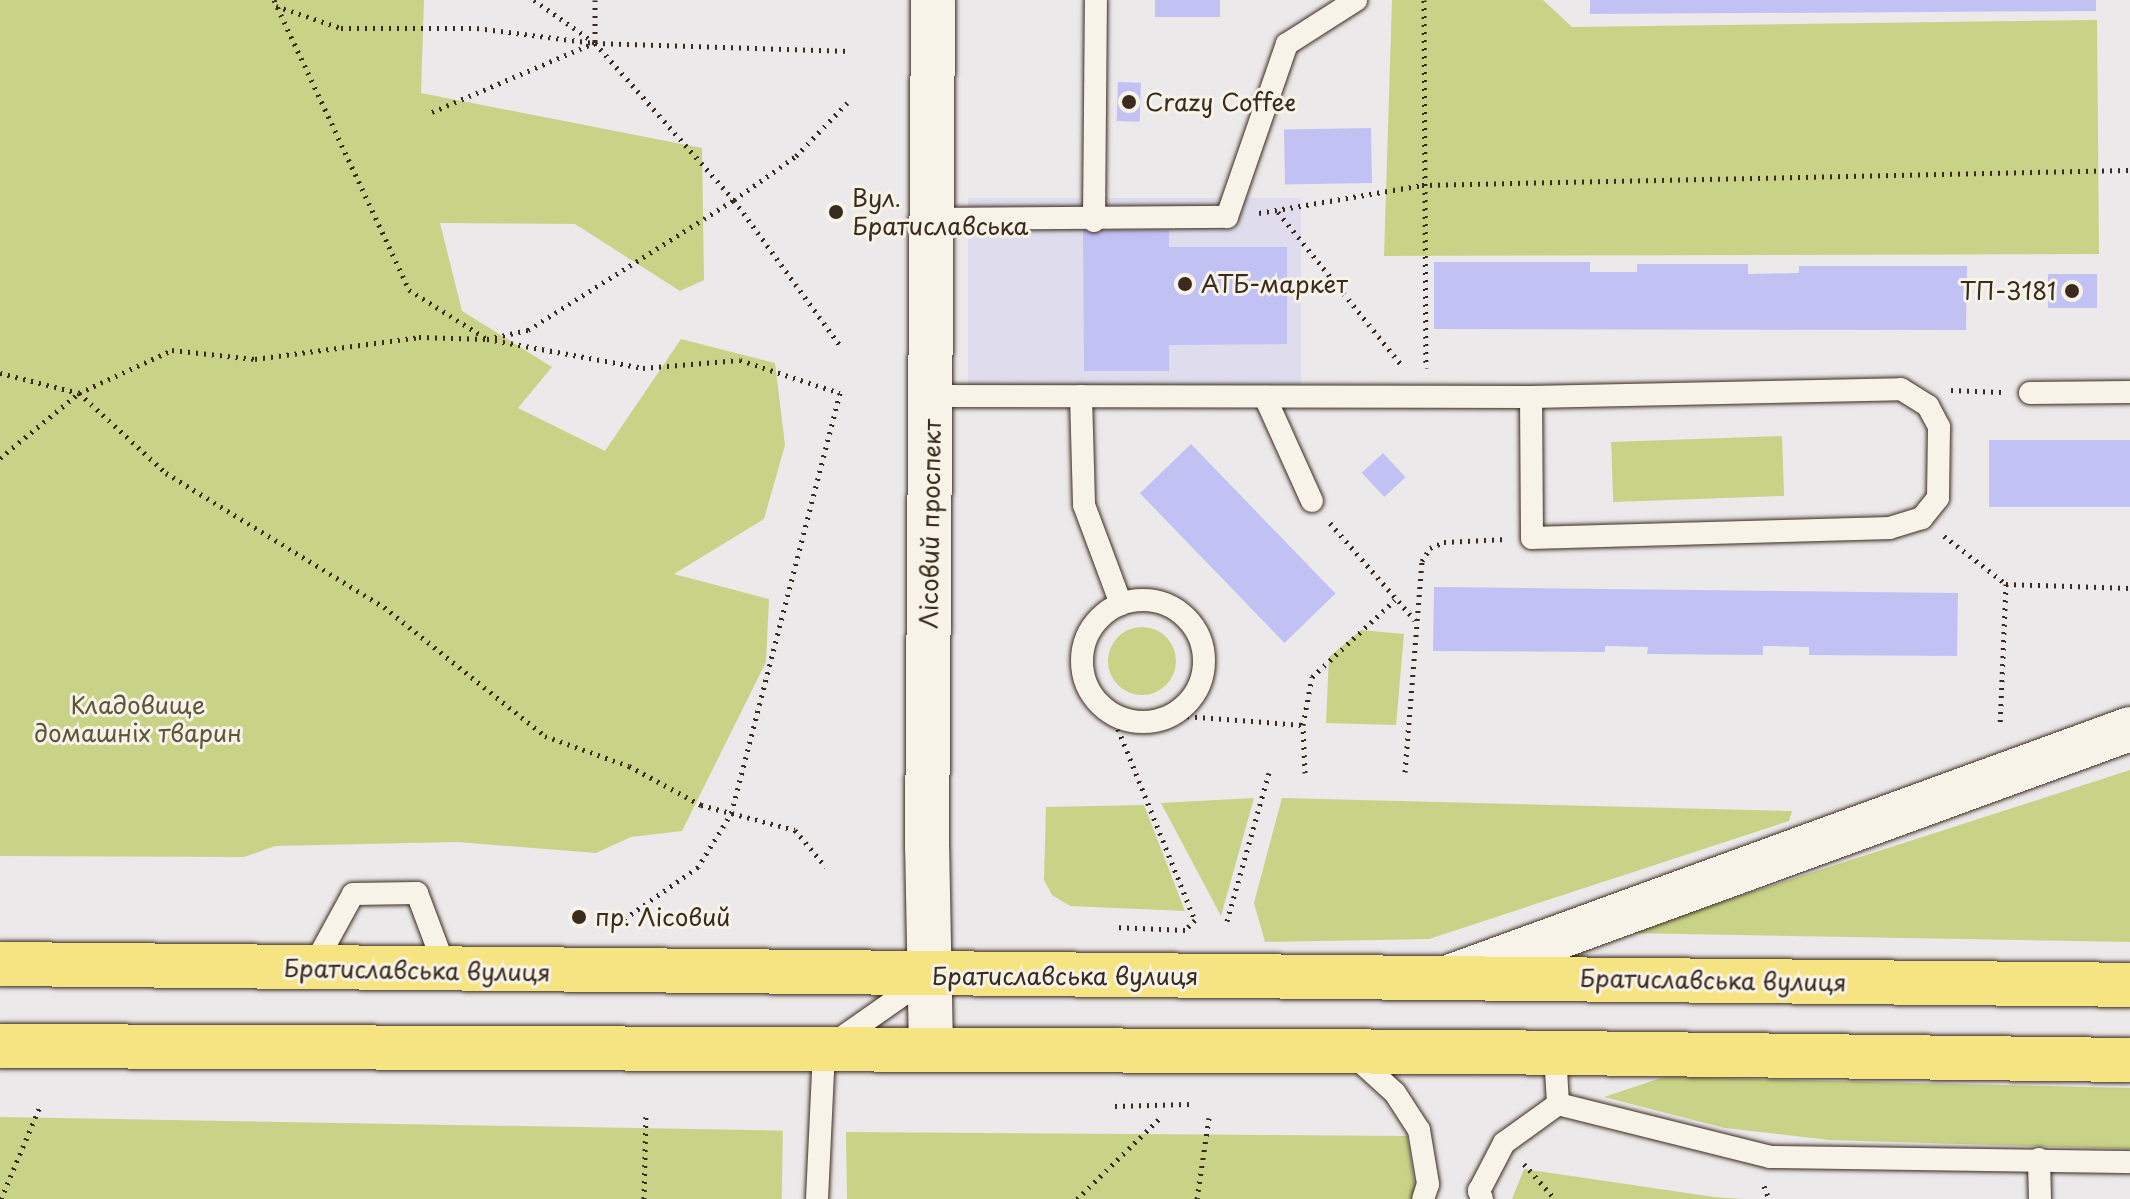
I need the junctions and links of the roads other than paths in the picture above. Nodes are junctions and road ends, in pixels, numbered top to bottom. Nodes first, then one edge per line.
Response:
1 (933, 0) edge
2 (1096, 0) edge
3 (1356, 0) edge
4 (1322, 10) edge
5 (933, 219) junction
6 (1094, 221) junction
7 (2130, 392) edge
8 (2030, 393) road end
9 (932, 396) junction
10 (1081, 396) junction
11 (1265, 397) junction
12 (1531, 397) junction
13 (1312, 501) road end
14 (1121, 604) junction
15 (2130, 729) edge
16 (0, 964) edge
17 (312, 969) junction
18 (446, 970) junction
19 (930, 976) junction
20 (1449, 977) junction
21 (2130, 985) edge
22 (0, 1046) edge
23 (931, 1049) junction
24 (824, 1050) junction
25 (1350, 1052) junction
26 (1555, 1053) junction
27 (2130, 1060) edge
28 (1558, 1104) junction
29 (2039, 1159) junction
30 (2130, 1162) edge
31 (817, 1199) edge
32 (1423, 1199) edge
33 (1482, 1199) edge
34 (2040, 1199) edge

1 - 5 street, Лісовий проспект
2 - 6 lane
3 - 4 lane
4 - 6 lane
5 - 6 lane
5 - 9 street, Лісовий проспект
7 - 8 lane
9 - 10 lane
9 - 19 street, Лісовий проспект
10 - 11 lane
10 - 14 lane
11 - 12 lane
11 - 13 lane
12 - 12 lane
14 - 14 lane
15 - 20 street
16 - 17 main road, Братиславська вулиця
17 - 18 main road, Братиславська вулиця
17 - 18 lane
18 - 19 main road, Братиславська вулиця
19 - 20 main road, Братиславська вулиця
19 - 23 street, Лісовий проспект
19 - 24 lane
20 - 21 main road, Братиславська вулиця
22 - 24 main road
23 - 24 main road
23 - 25 main road
24 - 31 lane
25 - 26 main road
25 - 32 lane
26 - 27 main road
26 - 28 lane
28 - 29 lane
28 - 33 lane
29 - 30 lane
29 - 34 lane

